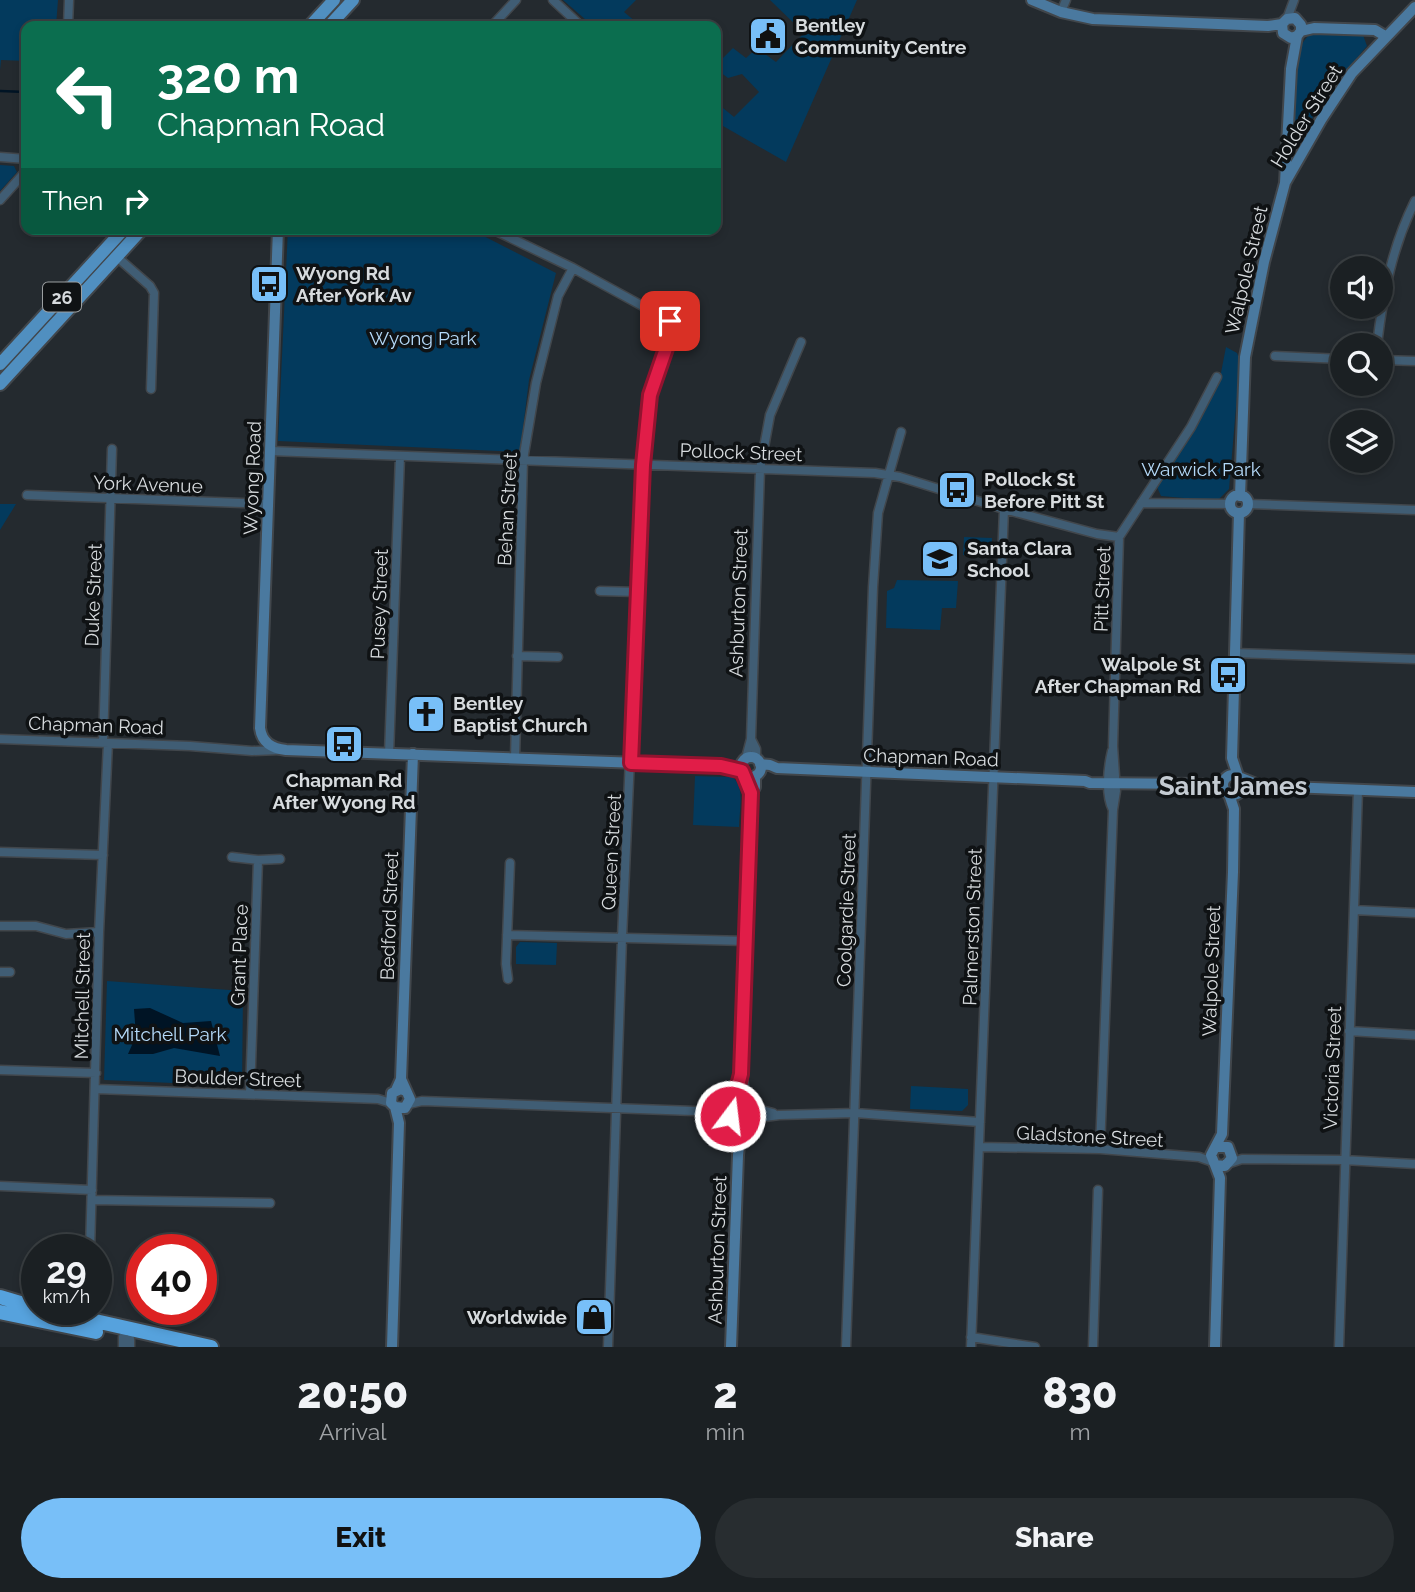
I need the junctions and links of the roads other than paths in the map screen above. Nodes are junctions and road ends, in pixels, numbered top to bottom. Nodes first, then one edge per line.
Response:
1 (69, 0) edge
2 (334, 0) edge
3 (353, 0) edge
4 (516, 0) edge
5 (553, 0) edge
6 (1032, 0) edge
7 (1066, 0) edge
8 (1294, 0) edge
9 (1415, 7) edge
10 (1061, 12) junction
11 (68, 21) edge
12 (315, 21) edge
13 (334, 21) edge
14 (497, 21) edge
15 (576, 21) edge
16 (1291, 27) junction
17 (1385, 36) junction
18 (0, 157) edge
19 (21, 159) edge
20 (21, 177) edge
21 (1285, 183) junction
22 (0, 200) edge
23 (1415, 201) edge
24 (118, 235) edge
25 (137, 235) edge
26 (278, 235) edge
27 (504, 235) edge
28 (117, 257) junction
29 (573, 268) junction
30 (1379, 333) edge
31 (801, 342) dead end
32 (1276, 356) dead end
33 (1330, 358) edge
34 (1393, 360) edge
35 (1415, 361) edge
36 (0, 364) edge
37 (1217, 377) dead end
38 (0, 384) edge
39 (151, 388) dead end
40 (901, 432) dead end
41 (112, 449) dead end
42 (270, 450) junction
43 (400, 456) junction
44 (523, 460) junction
45 (643, 465) junction
46 (760, 469) junction
47 (888, 475) junction
48 (27, 495) dead end
49 (112, 499) junction
50 (1244, 500) junction
51 (1141, 503) junction
52 (268, 504) junction
53 (1003, 509) junction
54 (1235, 509) junction
55 (1415, 510) edge
56 (1119, 537) junction
57 (600, 591) dead end
58 (638, 592) junction
59 (1234, 653) junction
60 (517, 656) junction
61 (558, 657) dead end
62 (1415, 659) edge
63 (0, 739) edge
64 (106, 743) junction
65 (286, 750) junction
66 (389, 754) junction
67 (413, 754) junction
68 (515, 758) junction
69 (631, 763) junction
70 (750, 767) junction
71 (867, 772) junction
72 (993, 777) junction
73 (1113, 781) junction
74 (1233, 785) junction
75 (1358, 790) junction
76 (1415, 792) edge
77 (0, 852) edge
78 (103, 855) junction
79 (232, 856) dead end
80 (281, 859) dead end
81 (258, 860) junction
82 (510, 863) dead end
83 (1354, 910) junction
84 (1415, 913) edge
85 (0, 926) edge
86 (99, 932) junction
87 (507, 935) junction
88 (622, 938) junction
89 (746, 942) junction
90 (0, 972) edge
91 (10, 972) dead end
92 (508, 979) dead end
93 (1349, 1031) junction
94 (1415, 1035) edge
95 (0, 1070) edge
96 (96, 1073) junction
97 (741, 1074) junction
98 (96, 1089) junction
99 (250, 1094) junction
100 (400, 1099) junction
101 (746, 1106) junction
102 (616, 1109) junction
103 (855, 1113) junction
104 (736, 1115) junction
105 (779, 1115) junction
106 (980, 1122) junction
107 (979, 1147) junction
108 (1100, 1149) junction
109 (1221, 1157) junction
110 (1344, 1160) junction
111 (1415, 1164) edge
112 (0, 1186) edge
113 (92, 1189) junction
114 (1098, 1189) dead end
115 (92, 1200) junction
116 (271, 1203) dead end
117 (91, 1234) edge
118 (0, 1297) edge
119 (21, 1303) edge
120 (0, 1312) edge
121 (112, 1322) edge
122 (971, 1342) edge
123 (127, 1343) edge
124 (166, 1347) edge
125 (211, 1347) edge
126 (392, 1347) edge
127 (608, 1347) edge
128 (731, 1347) edge
129 (846, 1347) edge
130 (1035, 1347) edge
131 (1093, 1347) edge
132 (1215, 1347) edge
133 (1339, 1347) edge

1 - 11 street
2 - 12 main road
3 - 13 main road
4 - 14 street
5 - 15 street
6 - 10 street
7 - 10 street
8 - 16 street, Walpole Street
9 - 17 street, Holder Street
10 - 16 street
16 - 17 street
16 - 21 street, Walpole Street
17 - 21 street, Holder Street
18 - 19 street
20 - 22 street
21 - 50 street, Walpole Street
23 - 30 street
24 - 36 main road, 26
25 - 28 main road, 26
26 - 42 street, Wyong Road
27 - 29 street
28 - 38 main road, 26
28 - 39 street
29 - 44 street, Behan Street
29 - 45 street, Queen Street
31 - 46 street, Ashburton Street
32 - 33 street
34 - 35 street
37 - 51 street, Pitt Street
40 - 47 street, Coolgardie Street
41 - 49 street, Duke Street
42 - 43 street, Pollock Street
42 - 52 street, Wyong Road
43 - 44 street, Pollock Street
43 - 66 street, Pusey Street
44 - 45 street, Pollock Street
44 - 60 street, Behan Street
45 - 46 street, Pollock Street
45 - 58 street, Queen Street
46 - 47 street, Pollock Street
46 - 70 street, Ashburton Street
47 - 53 street, Pollock Street
47 - 71 street, Coolgardie Street
48 - 49 street, York Avenue
49 - 52 street, York Avenue
49 - 64 street, Duke Street
50 - 54 street
50 - 55 street
51 - 54 street
51 - 56 street, Pitt Street
52 - 65 street, Wyong Road
53 - 56 street, Pollock Street
53 - 72 street, Palmerston Street
54 - 59 street
56 - 73 street, Pitt Street
57 - 58 street
58 - 69 street, Queen Street
59 - 62 street
59 - 74 street
60 - 61 street
60 - 68 street, Behan Street
63 - 64 street, Chapman Road
64 - 65 street, Chapman Road
64 - 78 street, Mitchell Street
65 - 66 street, Chapman Road
66 - 67 street, Chapman Road
67 - 68 street, Chapman Road
67 - 100 street, Bedford Street
68 - 69 street, Chapman Road
69 - 70 street, Chapman Road
69 - 88 street, Queen Street
70 - 71 street, Chapman Road
70 - 89 street, Ashburton Street
71 - 72 street, Chapman Road
71 - 103 street, Coolgardie Street
72 - 73 street, Chapman Road
72 - 106 street, Palmerston Street
73 - 74 street, Chapman Road
73 - 108 street, Pitt Street
74 - 75 street, Chapman Road
74 - 109 street, Walpole Street
75 - 76 street, Chapman Road
75 - 83 street, Victoria Street
77 - 78 street
78 - 86 street, Mitchell Street
79 - 81 street
80 - 81 street
81 - 99 street, Grant Place
82 - 87 street
83 - 84 street
83 - 93 street, Victoria Street
85 - 86 street
86 - 96 street, Mitchell Street
87 - 88 street
87 - 92 street
88 - 89 street
88 - 102 street, Queen Street
89 - 97 street, Ashburton Street
90 - 91 street
93 - 94 street
93 - 110 street, Victoria Street
95 - 96 street
96 - 98 street, Mitchell Street
97 - 101 street, Ashburton Street
97 - 104 street, Ashburton Street
98 - 99 street, Boulder Street
98 - 113 street, Mitchell Street
99 - 100 street, Boulder Street
100 - 102 street, Boulder Street
100 - 126 street
101 - 104 street, Ashburton Street
101 - 105 street
102 - 104 street, Boulder Street
102 - 127 street, Queen Street
103 - 105 street
103 - 106 street
103 - 129 street, Coolgardie Street
104 - 105 street, Boulder Street
104 - 128 street, Ashburton Street
106 - 107 street, Palmerston Street
107 - 108 street, Gladstone Street
107 - 122 street, Palmerston Street
108 - 109 street, Gladstone Street
109 - 110 street, Gladstone Street
109 - 132 street, Walpole Street
110 - 111 street, Gladstone Street
110 - 133 street, Victoria Street
112 - 113 street
113 - 115 street, Mitchell Street
114 - 131 street
115 - 116 street
115 - 117 street, Mitchell Street
118 - 119 highway
120 - 123 highway
121 - 125 highway
122 - 130 street
123 - 124 highway

